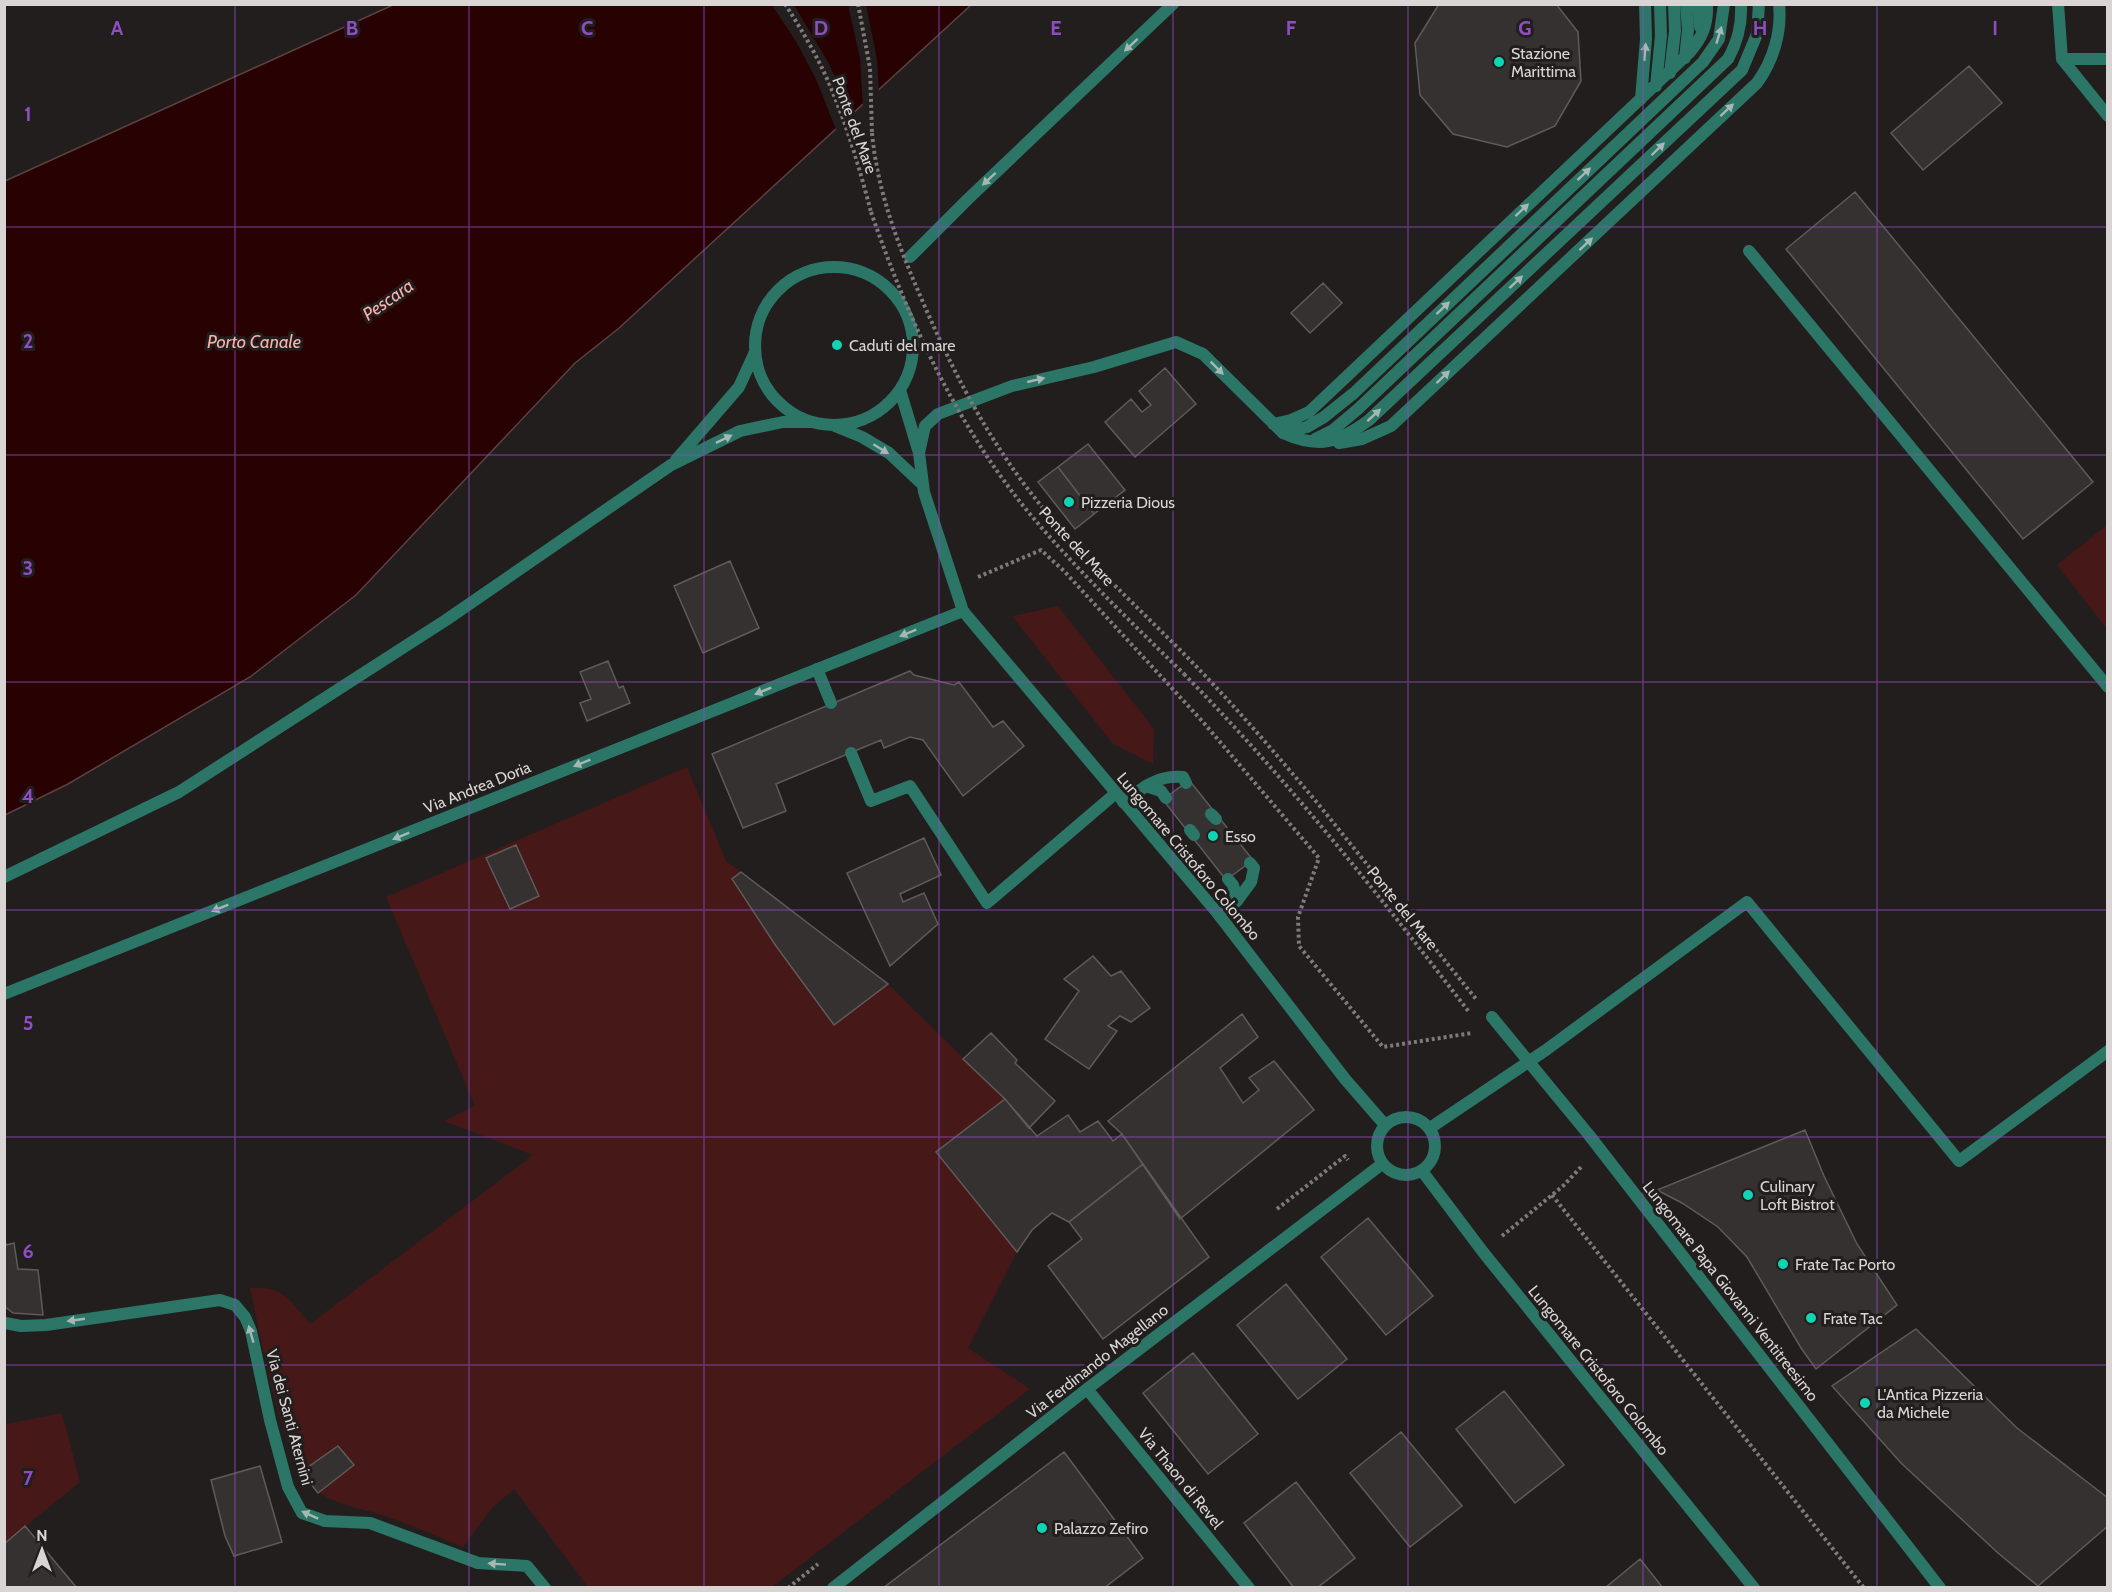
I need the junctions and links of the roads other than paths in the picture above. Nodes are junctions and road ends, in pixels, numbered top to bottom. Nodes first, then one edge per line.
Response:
1 (1173, 4) edge
2 (1646, 4) edge
3 (1660, 4) edge
4 (1674, 4) edge
5 (1686, 4) edge
6 (1698, 4) edge
7 (1707, 4) edge
8 (1724, 4) edge
9 (1741, 4) edge
10 (1759, 4) edge
11 (1779, 4) edge
12 (2058, 4) edge
13 (1699, 41) junction
14 (1685, 56) junction
15 (2062, 59) junction
16 (2108, 59) edge
17 (1697, 67) junction
18 (1670, 71) junction
19 (1683, 81) junction
20 (1656, 84) junction
21 (1695, 90) junction
22 (1667, 96) junction
23 (1641, 99) junction
24 (1680, 105) junction
25 (1654, 108) junction
26 (1694, 116) junction
27 (2108, 116) edge
28 (1664, 119) junction
29 (1677, 131) junction
30 (1691, 144) junction
31 (1749, 252) dead end
32 (910, 257) dead end
33 (755, 352) junction
34 (900, 390) junction
35 (811, 422) junction
36 (1273, 424) junction
37 (832, 425) junction
38 (1283, 433) junction
39 (1307, 441) junction
40 (1323, 444) junction
41 (919, 453) junction
42 (671, 465) junction
43 (923, 485) junction
44 (963, 611) junction
45 (817, 669) junction
46 (2108, 687) edge
47 (831, 703) dead end
48 (851, 753) dead end
49 (1186, 783) dead end
50 (1146, 786) junction
51 (1120, 797) junction
52 (1166, 798) dead end
53 (1250, 863) dead end
54 (4, 877) edge
55 (1228, 879) dead end
56 (1237, 901) junction
57 (1219, 915) junction
58 (4, 994) edge
59 (1492, 1017) road end
60 (2108, 1051) edge
61 (1530, 1061) junction
62 (1385, 1125) junction
63 (1430, 1128) junction
64 (1382, 1164) junction
65 (1422, 1171) junction
66 (4, 1323) edge
67 (1087, 1389) junction
68 (842, 1585) edge
69 (545, 1587) edge
70 (1250, 1587) edge
71 (1754, 1587) edge
72 (1940, 1587) edge

1 -> 32 street
23 -> 2 street
3 - 20 street
4 - 18 street
5 - 14 street
6 - 13 street
7 - 13 street
17 -> 8 street
9 - 21 street
10 - 26 street
30 -> 11 street
12 - 15 street
13 - 14 street
13 - 17 street
14 - 18 street
14 - 19 street
15 - 16 street
15 - 27 street
17 - 19 street
17 - 21 street
18 - 20 street
18 - 22 street
19 - 22 street
19 - 24 street
20 - 23 street
20 - 25 street
21 - 24 street
21 - 26 street
22 - 25 street
22 - 28 street
36 -> 23 street
24 - 28 street
24 - 29 street
38 -> 25 street
26 - 29 street
26 - 30 street
28 - 39 street
40 -> 29 street
40 -> 30 street
31 - 46 street
33 - 34 street
33 - 35 street
33 - 42 street
34 - 37 street
34 - 41 street
35 - 37 street
42 -> 35 street
36 - 38 street
41 -> 36 street
37 -> 43 street
38 - 39 street
39 - 40 street
41 - 43 street, Lungomare Cristoforo Colombo
42 - 54 street
43 - 44 street, Lungomare Cristoforo Colombo
44 -> 45 street, Via Andrea Doria
44 - 51 street, Lungomare Cristoforo Colombo
45 - 47 street
45 -> 58 street, Via Andrea Doria
48 - 51 street
49 - 50 street
50 - 51 street
50 - 52 street
51 - 57 street, Lungomare Cristoforo Colombo
53 - 56 street
55 - 56 street
56 - 57 street
57 - 62 street, Lungomare Cristoforo Colombo
59 - 61 street, Lungomare Papa Giovanni Ventitreesimo
60 - 61 street
61 - 63 street
61 - 72 street, Lungomare Papa Giovanni Ventitreesimo
62 - 63 street
62 - 64 street
63 - 65 street
64 - 65 street
64 - 67 street, Via Ferdinando Magellano
65 - 71 street, Lungomare Cristoforo Colombo
69 -> 66 street, Via dei Santi Aternini
67 - 68 street, Via Ferdinando Magellano
67 - 70 street, Via Thaon di Revel

